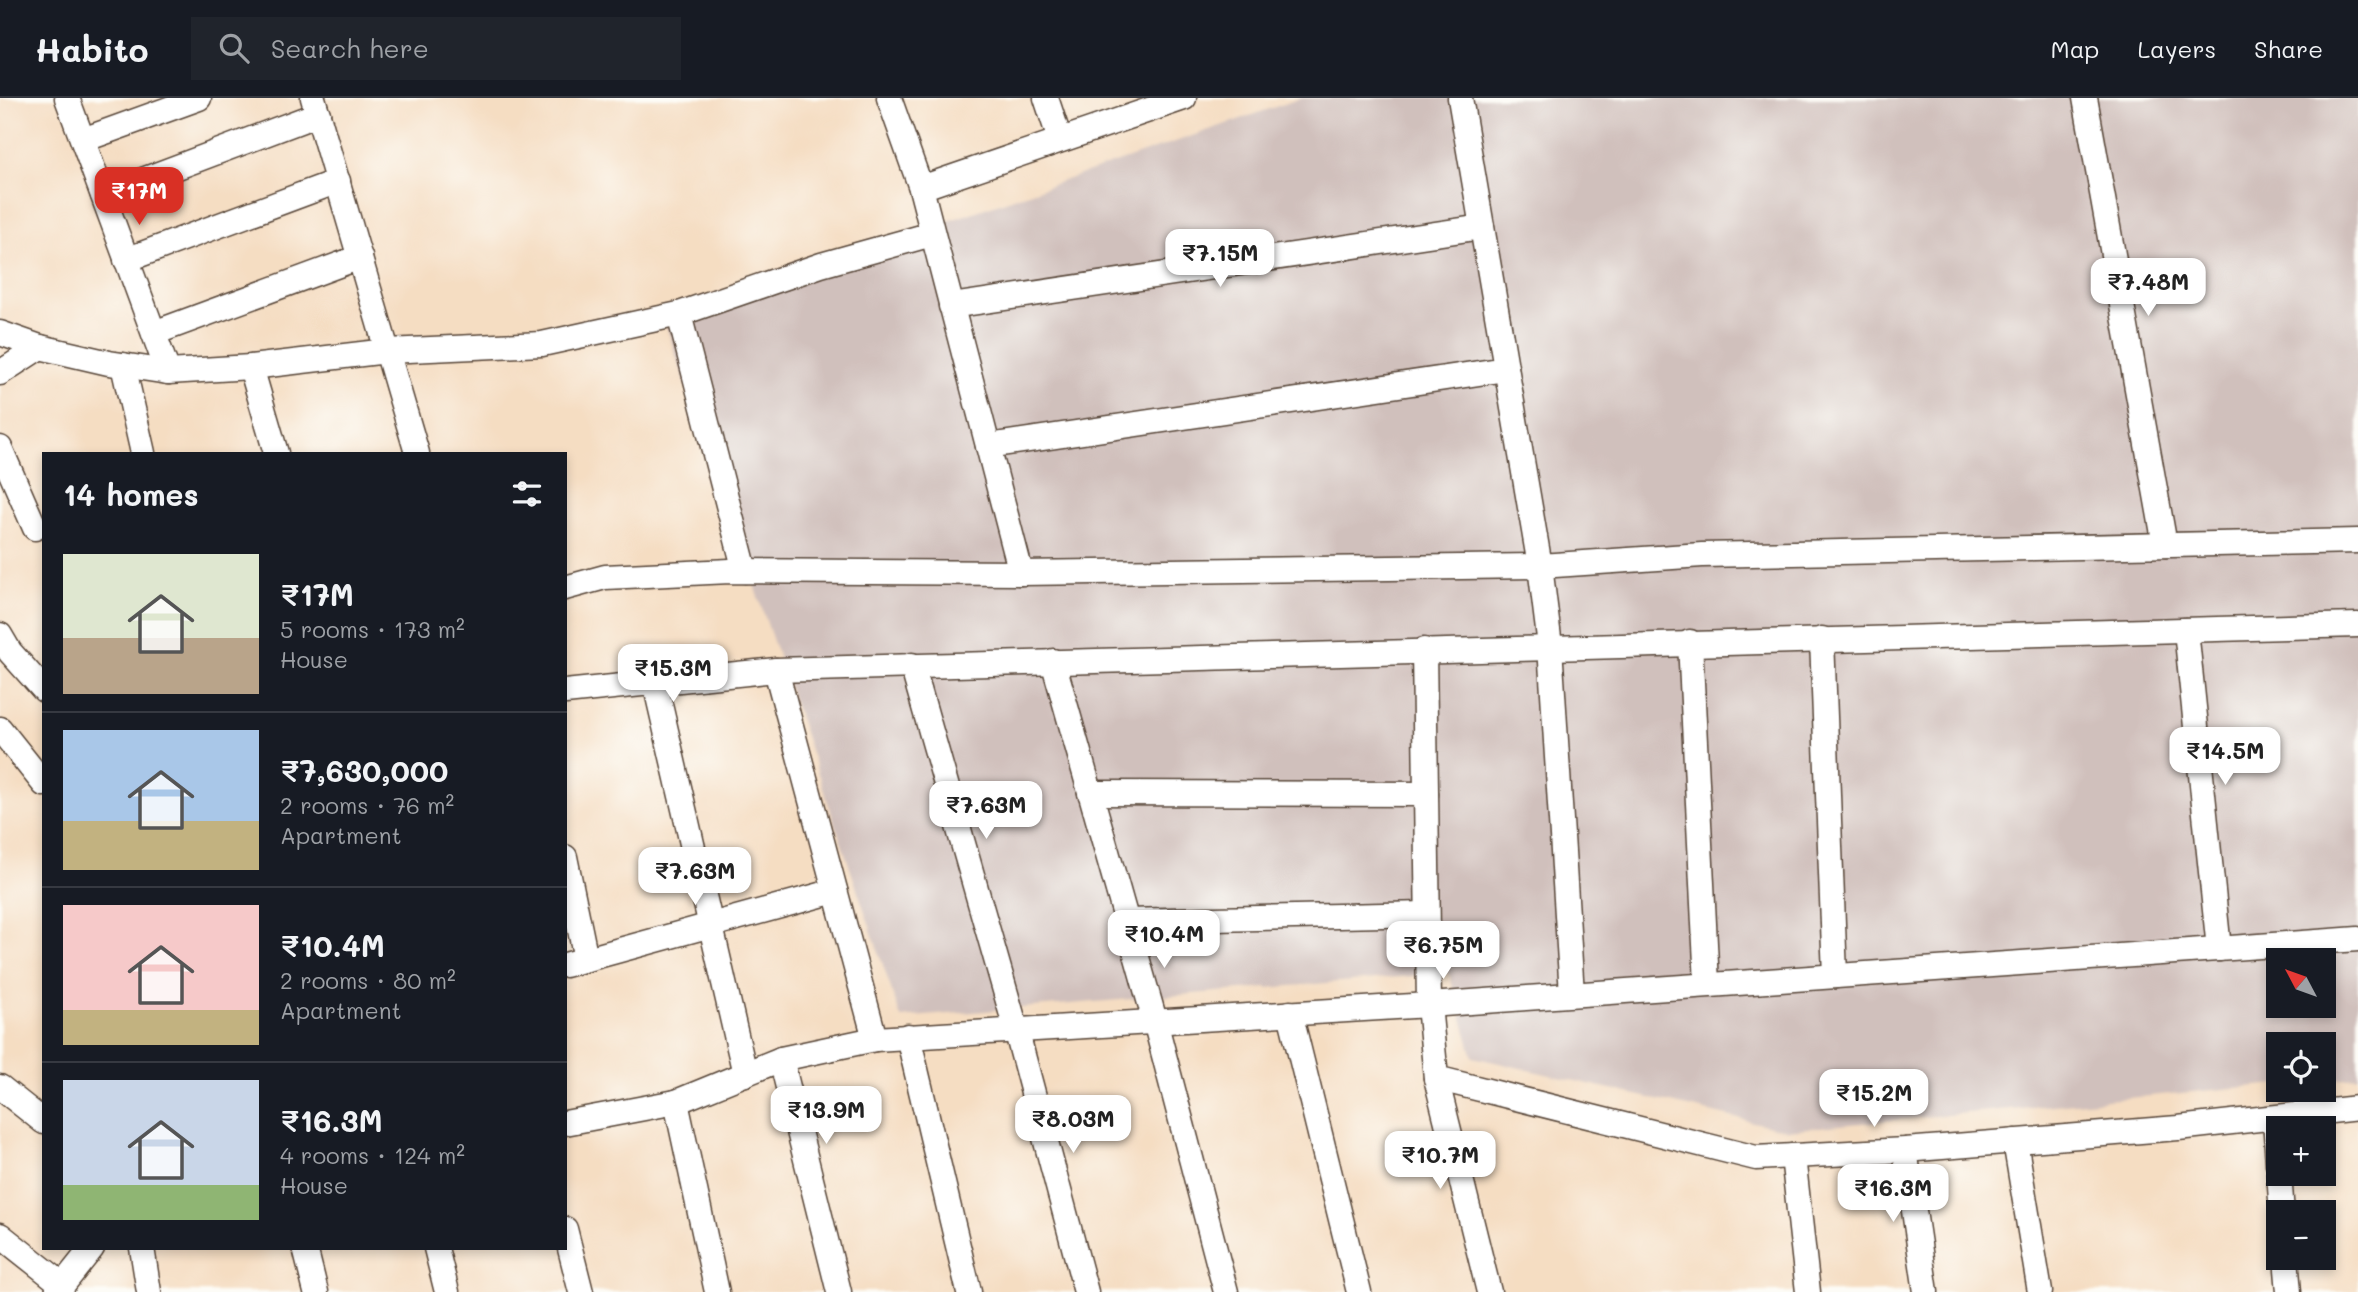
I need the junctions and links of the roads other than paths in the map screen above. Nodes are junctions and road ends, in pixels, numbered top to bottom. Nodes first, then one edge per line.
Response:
1 (67, 98) edge
2 (199, 98) edge
3 (889, 98) edge
4 (1046, 98) edge
5 (1184, 98) edge
6 (1460, 98) edge
7 (2085, 98) edge
8 (316, 106) edge
9 (83, 140) junction
10 (1060, 140) junction
11 (338, 181) junction
12 (921, 188) junction
13 (103, 195) junction
14 (1482, 227) junction
15 (932, 234) junction
16 (360, 257) junction
17 (126, 260) junction
18 (951, 306) junction
19 (679, 313) junction
20 (0, 333) edge
21 (154, 333) junction
22 (40, 347) junction
23 (387, 351) junction
24 (122, 365) junction
25 (251, 367) junction
26 (1506, 369) junction
27 (168, 372) junction
28 (0, 373) edge
29 (988, 446) junction
30 (0, 448) edge
31 (143, 452) edge
32 (276, 452) edge
33 (417, 452) edge
34 (35, 528) dead end
35 (2358, 541) edge
36 (2165, 545) junction
37 (1540, 566) junction
38 (744, 571) junction
39 (1021, 573) junction
40 (567, 587) edge
41 (2358, 625) edge
42 (2186, 630) junction
43 (0, 635) edge
44 (1822, 639) junction
45 (1690, 642) junction
46 (1550, 646) junction
47 (1424, 650) junction
48 (1053, 661) junction
49 (912, 666) junction
50 (776, 670) junction
51 (655, 683) junction
52 (42, 688) edge
53 (567, 692) edge
54 (0, 729) edge
55 (42, 782) edge
56 (1090, 793) junction
57 (1426, 794) junction
58 (567, 876) edge
59 (835, 891) junction
60 (1427, 914) junction
61 (1126, 921) junction
62 (711, 926) junction
63 (2358, 939) edge
64 (2219, 949) junction
65 (576, 962) edge
66 (1835, 975) junction
67 (1707, 984) junction
68 (1572, 994) junction
69 (1429, 1005) junction
70 (1290, 1013) junction
71 (1155, 1021) junction
72 (1016, 1030) junction
73 (908, 1037) junction
74 (875, 1039) junction
75 (781, 1059) junction
76 (745, 1074) junction
77 (1436, 1078) junction
78 (0, 1087) edge
79 (676, 1102) junction
80 (2358, 1108) edge
81 (2292, 1116) edge
82 (2266, 1119) edge
83 (42, 1120) edge
84 (567, 1124) edge
85 (2015, 1141) junction
86 (1905, 1150) junction
87 (1793, 1156) junction
88 (0, 1235) edge
89 (567, 1237) edge
90 (90, 1250) edge
91 (142, 1250) edge
92 (306, 1250) edge
93 (436, 1250) edge
94 (2287, 1270) edge
95 (60, 1288) edge
96 (149, 1292) edge
97 (316, 1292) edge
98 (447, 1292) edge
99 (581, 1292) edge
100 (717, 1292) edge
101 (839, 1292) edge
102 (969, 1292) edge
103 (1086, 1292) edge
104 (1226, 1292) edge
105 (1359, 1292) edge
106 (1489, 1292) edge
107 (1808, 1292) edge
108 (1926, 1292) edge
109 (2040, 1292) edge
110 (2289, 1292) edge

1 - 9 street
2 - 9 street
3 - 12 street
4 - 10 street
5 - 10 street
6 - 14 street
7 - 36 street
8 - 11 street
8 - 13 street
9 - 13 street
10 - 12 street
11 - 16 street
11 - 17 street
12 - 15 street
13 - 17 street
14 - 18 street
14 - 26 street
15 - 18 street
15 - 19 street
16 - 21 street
16 - 23 street
17 - 21 street
18 - 29 street
19 - 23 street
19 - 38 street
20 - 22 street
21 - 27 street
22 - 24 street
22 - 28 street
23 - 25 street
23 - 33 street
24 - 27 street
24 - 31 street
25 - 27 street
25 - 32 street
26 - 29 street
26 - 37 street
29 - 39 street
30 - 34 street
35 - 36 street
36 - 37 street
37 - 39 street
37 - 46 street
38 - 39 street
38 - 40 street
41 - 42 street
42 - 44 street
42 - 64 street
43 - 52 street
44 - 45 street
44 - 66 street
45 - 46 street
45 - 67 street
46 - 47 street
46 - 68 street
47 - 48 street
47 - 57 street
48 - 49 street
48 - 56 street
49 - 50 street
49 - 72 street
50 - 51 street
50 - 59 street
51 - 53 street
51 - 62 street
54 - 55 street
56 - 57 street
56 - 61 street
57 - 60 street
58 - 65 street
59 - 62 street
59 - 74 street
60 - 61 street
60 - 69 street
61 - 71 street
62 - 65 street
62 - 76 street
63 - 64 street
64 - 66 street
66 - 67 street
67 - 68 street
68 - 69 street
69 - 70 street
69 - 77 street
70 - 71 street
70 - 105 street
71 - 72 street
71 - 104 street
72 - 73 street
72 - 103 street
73 - 74 street
73 - 102 street
74 - 75 street
75 - 76 street
75 - 101 street
76 - 79 street
77 - 87 street
77 - 106 street
78 - 83 street
79 - 84 street
79 - 100 street
80 - 81 street
82 - 85 street
85 - 86 street
85 - 109 street
86 - 87 street
86 - 108 street
87 - 107 street
88 - 95 street
89 - 99 street
90 - 95 street
91 - 96 street
92 - 97 street
93 - 98 street
94 - 110 street

